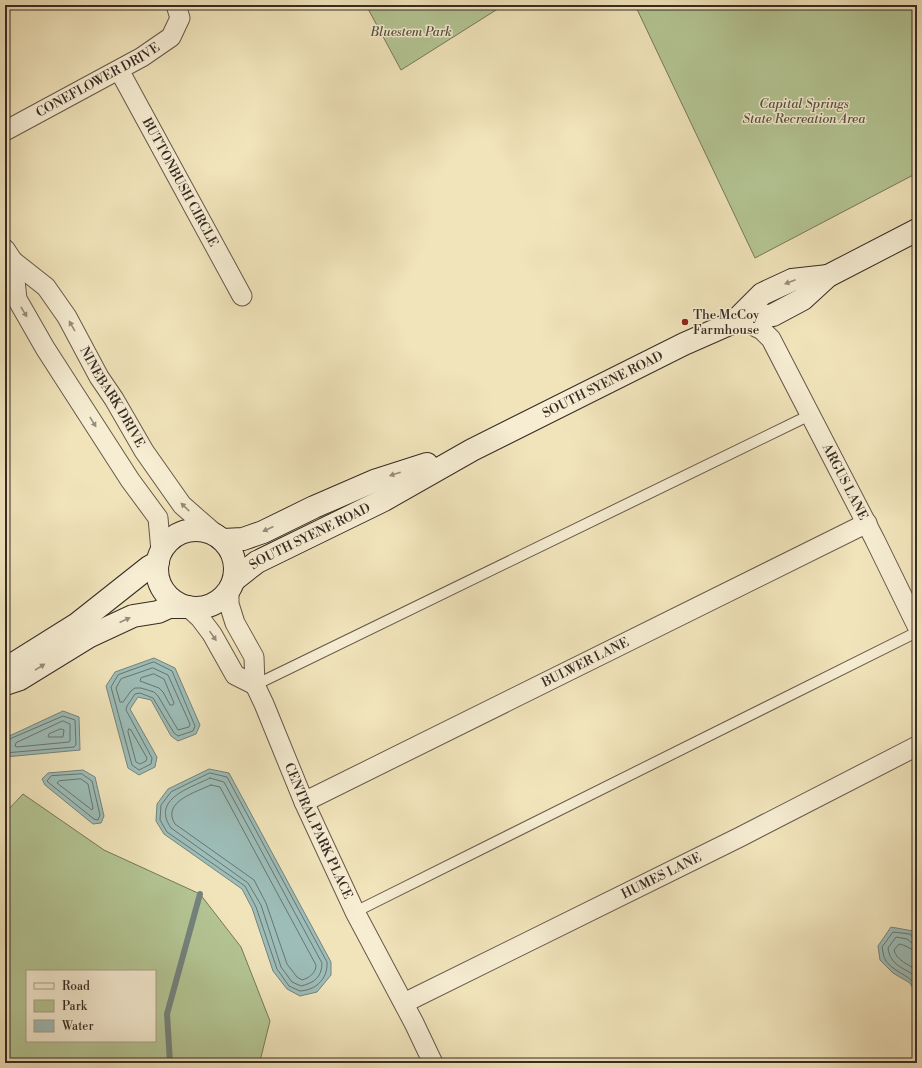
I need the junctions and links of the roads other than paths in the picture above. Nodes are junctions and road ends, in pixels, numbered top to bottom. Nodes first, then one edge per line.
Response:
1 (178, 12) edge
2 (119, 70) junction
3 (5, 131) edge
4 (917, 230) edge
5 (9, 255) edge
6 (828, 276) junction
7 (242, 296) dead end
8 (773, 315) junction
9 (738, 321) junction
10 (771, 339) junction
11 (810, 415) junction
12 (472, 450) junction
13 (866, 523) junction
14 (218, 536) junction
15 (159, 557) junction
16 (231, 586) junction
17 (188, 607) junction
18 (917, 626) edge
19 (917, 632) edge
20 (5, 669) edge
21 (5, 684) edge
22 (255, 685) junction
23 (917, 746) edge
24 (304, 802) junction
25 (355, 912) junction
26 (404, 1003) junction
27 (433, 1063) edge

1 - 2 street, CONEFLOWER DRIVE
2 - 3 street, CONEFLOWER DRIVE
2 - 7 street, BUTTONBUSH CIRCLE
4 - 6 street, SOUTH SYENE ROAD
14 -> 5 street, NINEBARK DRIVE
5 -> 15 street, NINEBARK DRIVE
6 - 8 street, SOUTH SYENE ROAD
6 -> 9 street, SOUTH SYENE ROAD
8 - 9 street, SOUTH SYENE ROAD
8 - 10 street, ARGUS LANE
9 - 10 street, ARGUS LANE
9 - 12 street, SOUTH SYENE ROAD
10 - 11 street, ARGUS LANE
11 - 13 street, ARGUS LANE
11 - 22 lane
12 -> 14 street, SOUTH SYENE ROAD
12 - 16 street, SOUTH SYENE ROAD
13 - 18 street, ARGUS LANE
13 - 24 street, BULWER LANE
14 - 15 street, SOUTH SYENE ROAD
14 - 16 street, SOUTH SYENE ROAD
15 - 17 street
15 - 20 street, SOUTH SYENE ROAD
16 - 17 street, SOUTH SYENE ROAD
16 - 22 street, CENTRAL PARK PLACE
21 -> 17 street, SOUTH SYENE ROAD
17 -> 22 street
19 - 25 lane
22 - 24 street, CENTRAL PARK PLACE
23 - 26 street, HUMES LANE
24 - 25 street, CENTRAL PARK PLACE
25 - 26 street, CENTRAL PARK PLACE
26 - 27 street, CENTRAL PARK PLACE

